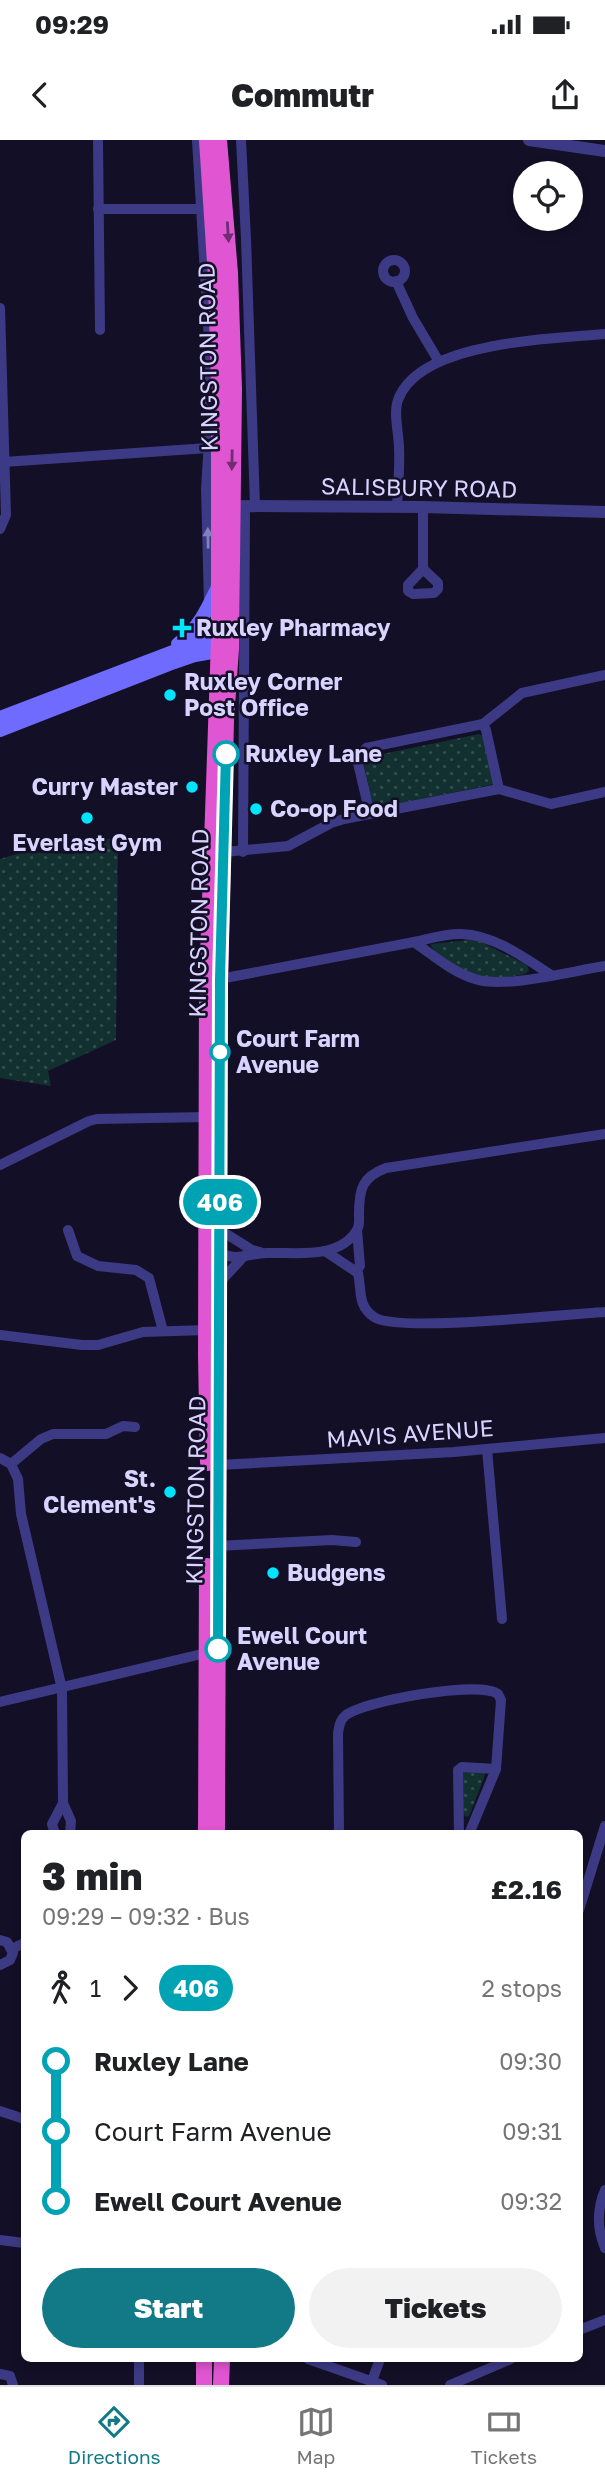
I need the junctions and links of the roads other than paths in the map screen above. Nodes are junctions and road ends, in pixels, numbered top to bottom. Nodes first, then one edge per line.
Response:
1 (98, 140) edge
2 (197, 140) edge
3 (207, 140) edge
4 (219, 140) edge
5 (241, 140) edge
6 (529, 140) edge
7 (605, 151) edge
8 (98, 209) junction
9 (202, 209) junction
10 (396, 281) dead end
11 (0, 308) edge
12 (100, 330) dead end
13 (605, 334) edge
14 (438, 360) junction
15 (208, 448) junction
16 (4, 462) junction
17 (244, 506) junction
18 (397, 507) junction
19 (423, 507) junction
20 (605, 512) edge
21 (0, 529) edge
22 (423, 569) dead end
23 (219, 587) junction
24 (209, 607) junction
25 (225, 644) junction
26 (166, 653) junction
27 (605, 676) edge
28 (0, 719) edge
29 (483, 724) junction
30 (0, 730) edge
31 (499, 789) junction
32 (605, 792) edge
33 (370, 814) junction
34 (224, 852) junction
35 (243, 852) junction
36 (414, 943) junction
37 (605, 966) edge
38 (551, 975) junction
39 (220, 979) junction
40 (207, 1117) junction
41 (605, 1134) edge
42 (0, 1165) edge
43 (68, 1230) dead end
44 (357, 1230) junction
45 (211, 1237) junction
46 (245, 1245) junction
47 (325, 1251) junction
48 (264, 1253) junction
49 (220, 1254) junction
50 (244, 1257) junction
51 (355, 1271) junction
52 (220, 1282) junction
53 (605, 1312) edge
54 (206, 1330) junction
55 (163, 1331) junction
56 (0, 1335) edge
57 (135, 1427) dead end
58 (605, 1438) edge
59 (487, 1449) junction
60 (0, 1458) edge
61 (11, 1464) junction
62 (218, 1465) junction
63 (356, 1542) dead end
64 (217, 1546) junction
65 (502, 1619) dead end
66 (206, 1653) junction
67 (62, 1689) junction
68 (0, 1702) edge
69 (496, 1769) junction
70 (63, 1803) junction
71 (605, 1826) edge
72 (54, 1830) edge
73 (71, 1830) edge
74 (206, 1830) edge
75 (217, 1830) edge
76 (339, 1830) edge
77 (459, 1830) edge
78 (471, 1830) edge
79 (583, 1897) edge
80 (0, 1940) edge
81 (21, 1944) edge
82 (12, 1949) junction
83 (0, 1965) edge
84 (0, 2111) edge
85 (21, 2118) edge
86 (605, 2190) edge
87 (0, 2240) edge
88 (21, 2243) edge
89 (605, 2248) edge
90 (605, 2320) edge
91 (583, 2328) edge
92 (139, 2362) edge
93 (222, 2362) edge
94 (318, 2362) edge
95 (379, 2362) edge
96 (504, 2362) edge
97 (0, 2374) edge
98 (372, 2381) junction
99 (13, 2385) edge
100 (139, 2385) edge
101 (221, 2385) edge
102 (383, 2385) edge
103 (450, 2385) edge

1 - 8 street
2 - 9 street, KINGSTON ROAD
3 - 23 highway, KINGSTON ROAD
4 -> 17 highway, KINGSTON ROAD
5 - 17 street
6 - 7 street
8 - 9 street
8 - 12 street
9 - 15 street, KINGSTON ROAD
10 - 14 street
11 - 16 street
13 - 14 street
14 - 18 street
15 - 16 street
24 -> 15 street, KINGSTON ROAD
16 - 21 street
17 - 18 street, SALISBURY ROAD
17 - 25 highway, KINGSTON ROAD
17 - 35 street
18 - 19 street, SALISBURY ROAD
19 - 20 street, SALISBURY ROAD
19 - 22 street
23 - 24 main road
23 - 25 highway, KINGSTON ROAD
24 - 26 main road
25 - 26 main road
25 - 30 main road
25 - 34 highway, KINGSTON ROAD
25 - 40 highway, KINGSTON ROAD
26 - 28 main road
27 - 29 street
29 - 31 street
29 - 33 street
31 - 32 street
31 - 33 street
33 - 35 street
34 - 35 street
34 - 39 highway, KINGSTON ROAD
36 - 38 street
36 - 38 street
36 - 39 street
37 - 38 street
39 - 45 highway, KINGSTON ROAD
40 - 42 street
40 - 45 highway, KINGSTON ROAD
41 - 44 street
43 - 55 street
44 - 47 street
44 - 51 street
45 - 46 street
45 - 49 highway, KINGSTON ROAD
45 - 54 highway, KINGSTON ROAD
46 - 48 street
46 - 50 street
47 - 48 street
47 - 51 street
48 - 50 street
49 - 50 street
49 - 52 highway, KINGSTON ROAD
50 - 52 street
51 - 53 street
52 - 62 highway, KINGSTON ROAD
54 - 55 street
54 - 66 highway, KINGSTON ROAD
55 - 56 street
57 - 61 street
58 - 59 street, MAVIS AVENUE
59 - 62 street, MAVIS AVENUE
59 - 65 street
60 - 61 street
61 - 67 street
62 - 64 highway, KINGSTON ROAD
63 - 64 street
64 - 75 highway, KINGSTON ROAD
66 - 67 street
66 - 74 highway, KINGSTON ROAD
67 - 68 street
67 - 70 street
69 - 76 street
69 - 77 street
69 - 78 street
70 - 72 street
70 - 73 street
71 - 79 street
80 - 82 street
81 - 82 street
82 - 83 street
84 - 85 street
86 - 89 street
87 - 88 street
90 - 91 street
92 - 100 street
93 - 101 highway
94 - 98 street
95 - 98 street
96 - 103 street
97 - 99 street
98 - 102 street

